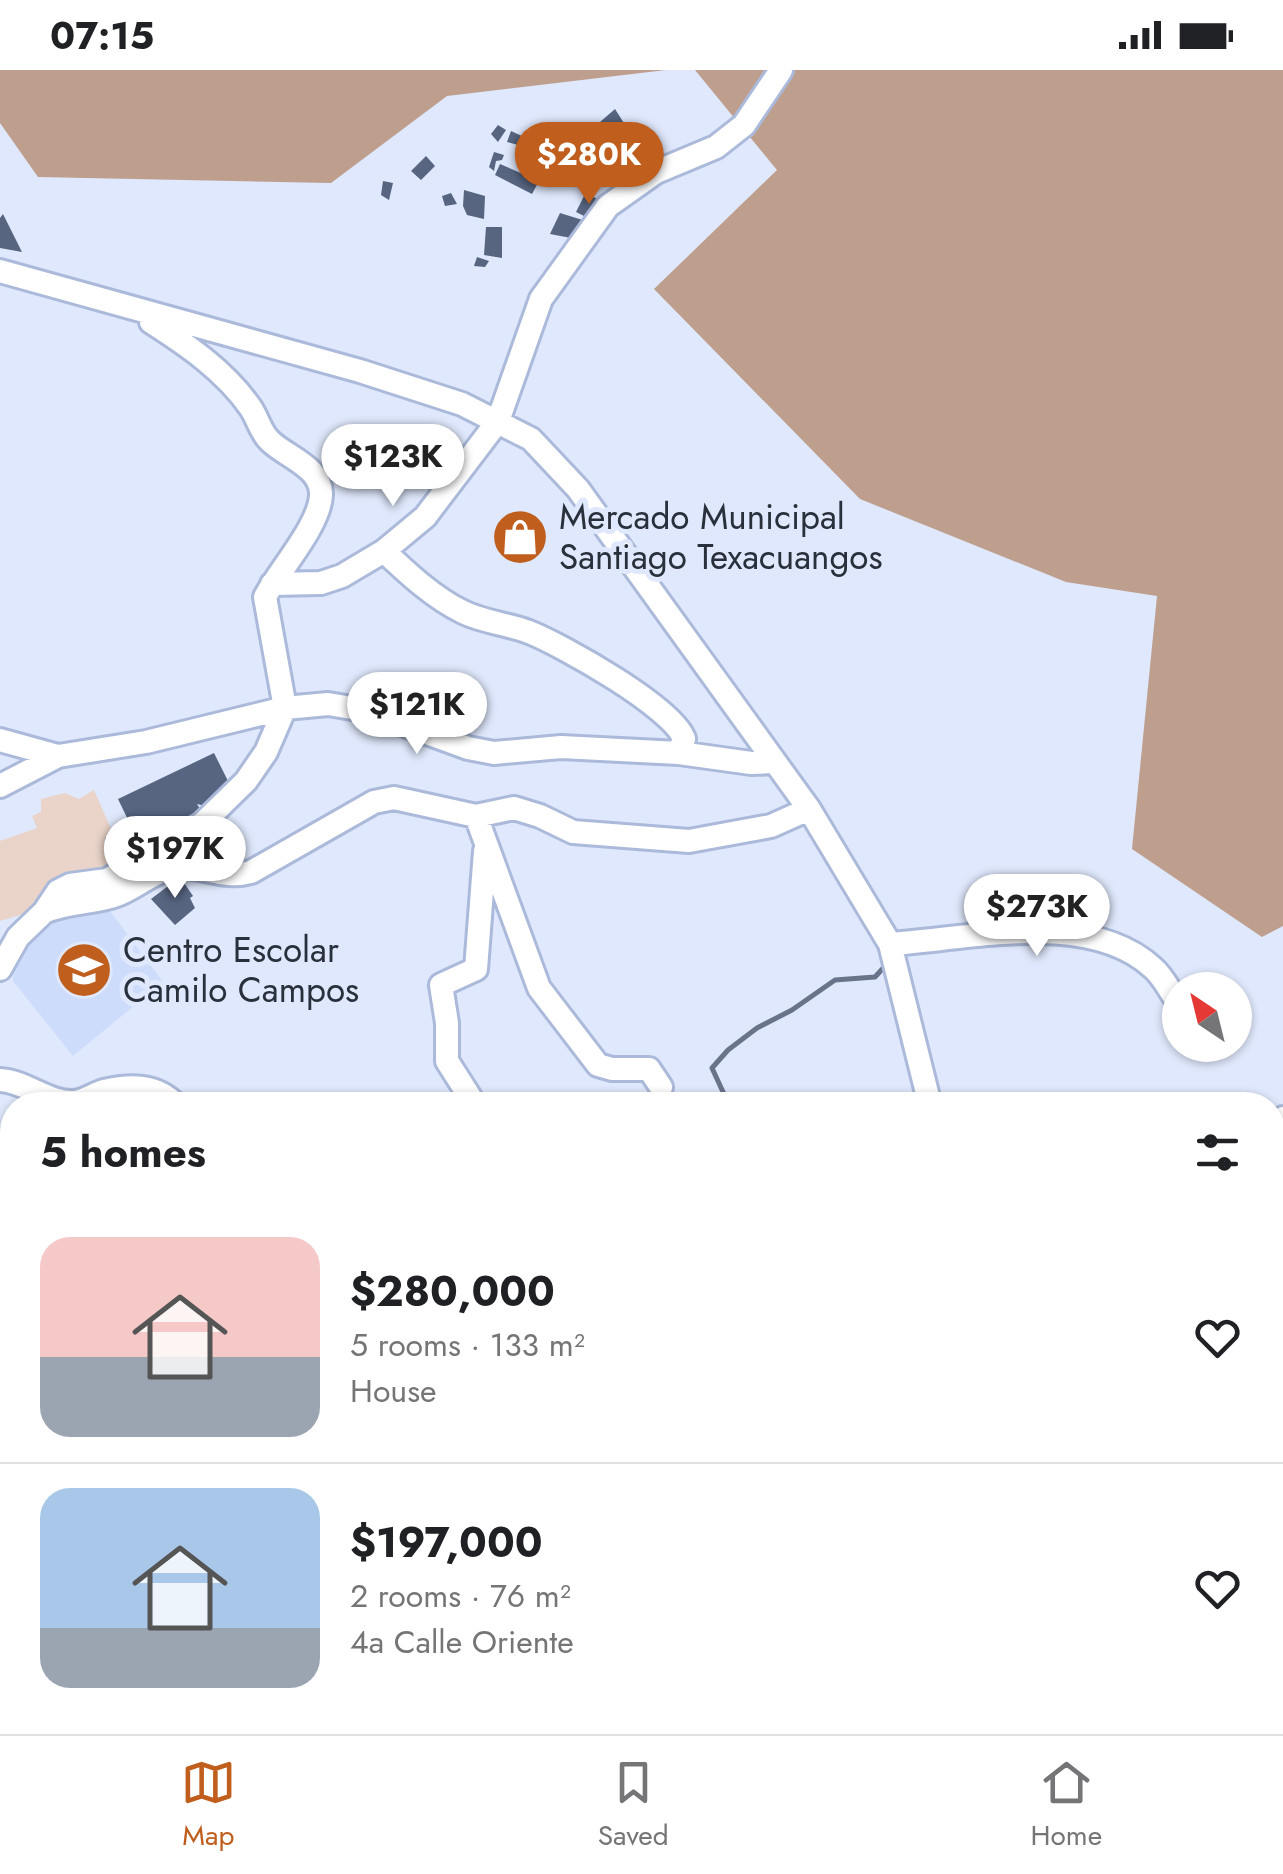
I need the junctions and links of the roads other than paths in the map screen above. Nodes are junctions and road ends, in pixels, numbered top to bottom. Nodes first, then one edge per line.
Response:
1 (781, 70) edge
2 (0, 271) edge
3 (131, 309) junction
4 (498, 421) junction
5 (384, 551) junction
6 (272, 584) junction
7 (286, 708) junction
8 (0, 740) edge
9 (679, 753) junction
10 (58, 756) junction
11 (776, 762) junction
12 (0, 786) edge
13 (809, 808) junction
14 (476, 816) junction
15 (486, 842) junction
16 (44, 912) junction
17 (890, 944) junction
18 (0, 970) edge
19 (1162, 979) edge
20 (0, 1080) edge
21 (661, 1087) dead end
22 (41, 1092) edge
23 (103, 1092) edge
24 (156, 1092) edge
25 (466, 1092) edge
26 (927, 1092) edge

1 - 4 street
2 - 3 street
3 - 4 street
3 - 6 street
4 - 5 street
4 - 11 street
5 - 6 street
5 - 9 street
6 - 7 street
7 - 9 street
7 - 10 street
7 - 16 street
8 - 10 street
9 - 11 street
10 - 12 street
11 - 13 street
13 - 14 street
13 - 17 street
14 - 15 street
14 - 16 street
15 - 21 street
15 - 25 street
16 - 18 street
17 - 19 street
17 - 26 street
20 - 22 street
23 - 24 street

